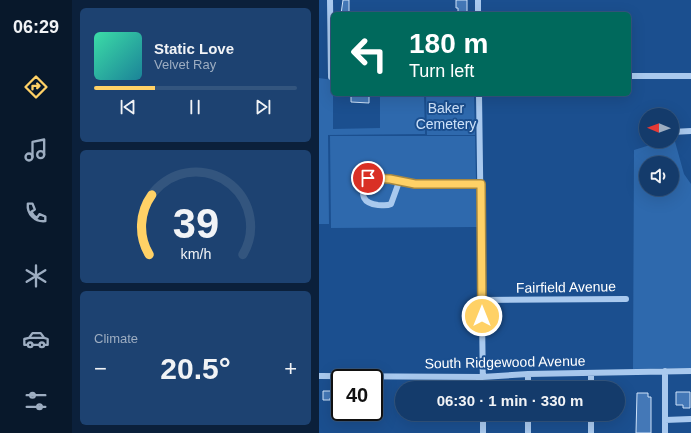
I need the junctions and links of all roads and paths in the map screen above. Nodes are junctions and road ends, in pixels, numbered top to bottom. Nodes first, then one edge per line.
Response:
1 (330, 0) edge
2 (478, 0) edge
3 (478, 12) edge
4 (331, 38) edge
5 (631, 76) edge
6 (691, 76) edge
7 (479, 96) edge
8 (691, 131) edge
9 (679, 132) edge
10 (399, 182) junction
11 (481, 184) junction
12 (626, 299) dead end
13 (482, 300) junction
14 (665, 371) junction
15 (691, 371) edge
16 (591, 373) junction
17 (528, 374) junction
18 (319, 376) edge
19 (482, 377) junction
20 (482, 381) edge
21 (528, 381) edge
22 (591, 381) edge
23 (665, 420) junction
24 (691, 420) edge
25 (483, 421) edge
26 (528, 421) edge
27 (591, 421) edge
28 (483, 433) edge
29 (528, 433) edge
30 (591, 433) edge
31 (665, 433) edge

1 - 4 street
2 - 3 street
5 - 6 street
7 - 11 street
8 - 9 street
10 - 10 street
10 - 11 street
11 - 13 street
12 - 13 street, Fairfield Avenue
13 - 19 street
14 - 15 street, South Ridgewood Avenue
14 - 16 street, South Ridgewood Avenue
14 - 23 street
16 - 17 street, South Ridgewood Avenue
16 - 22 street
17 - 19 street, South Ridgewood Avenue
17 - 21 street
18 - 19 street, South Ridgewood Avenue
19 - 20 street
23 - 24 street
23 - 31 street
25 - 28 street
26 - 29 street
27 - 30 street

